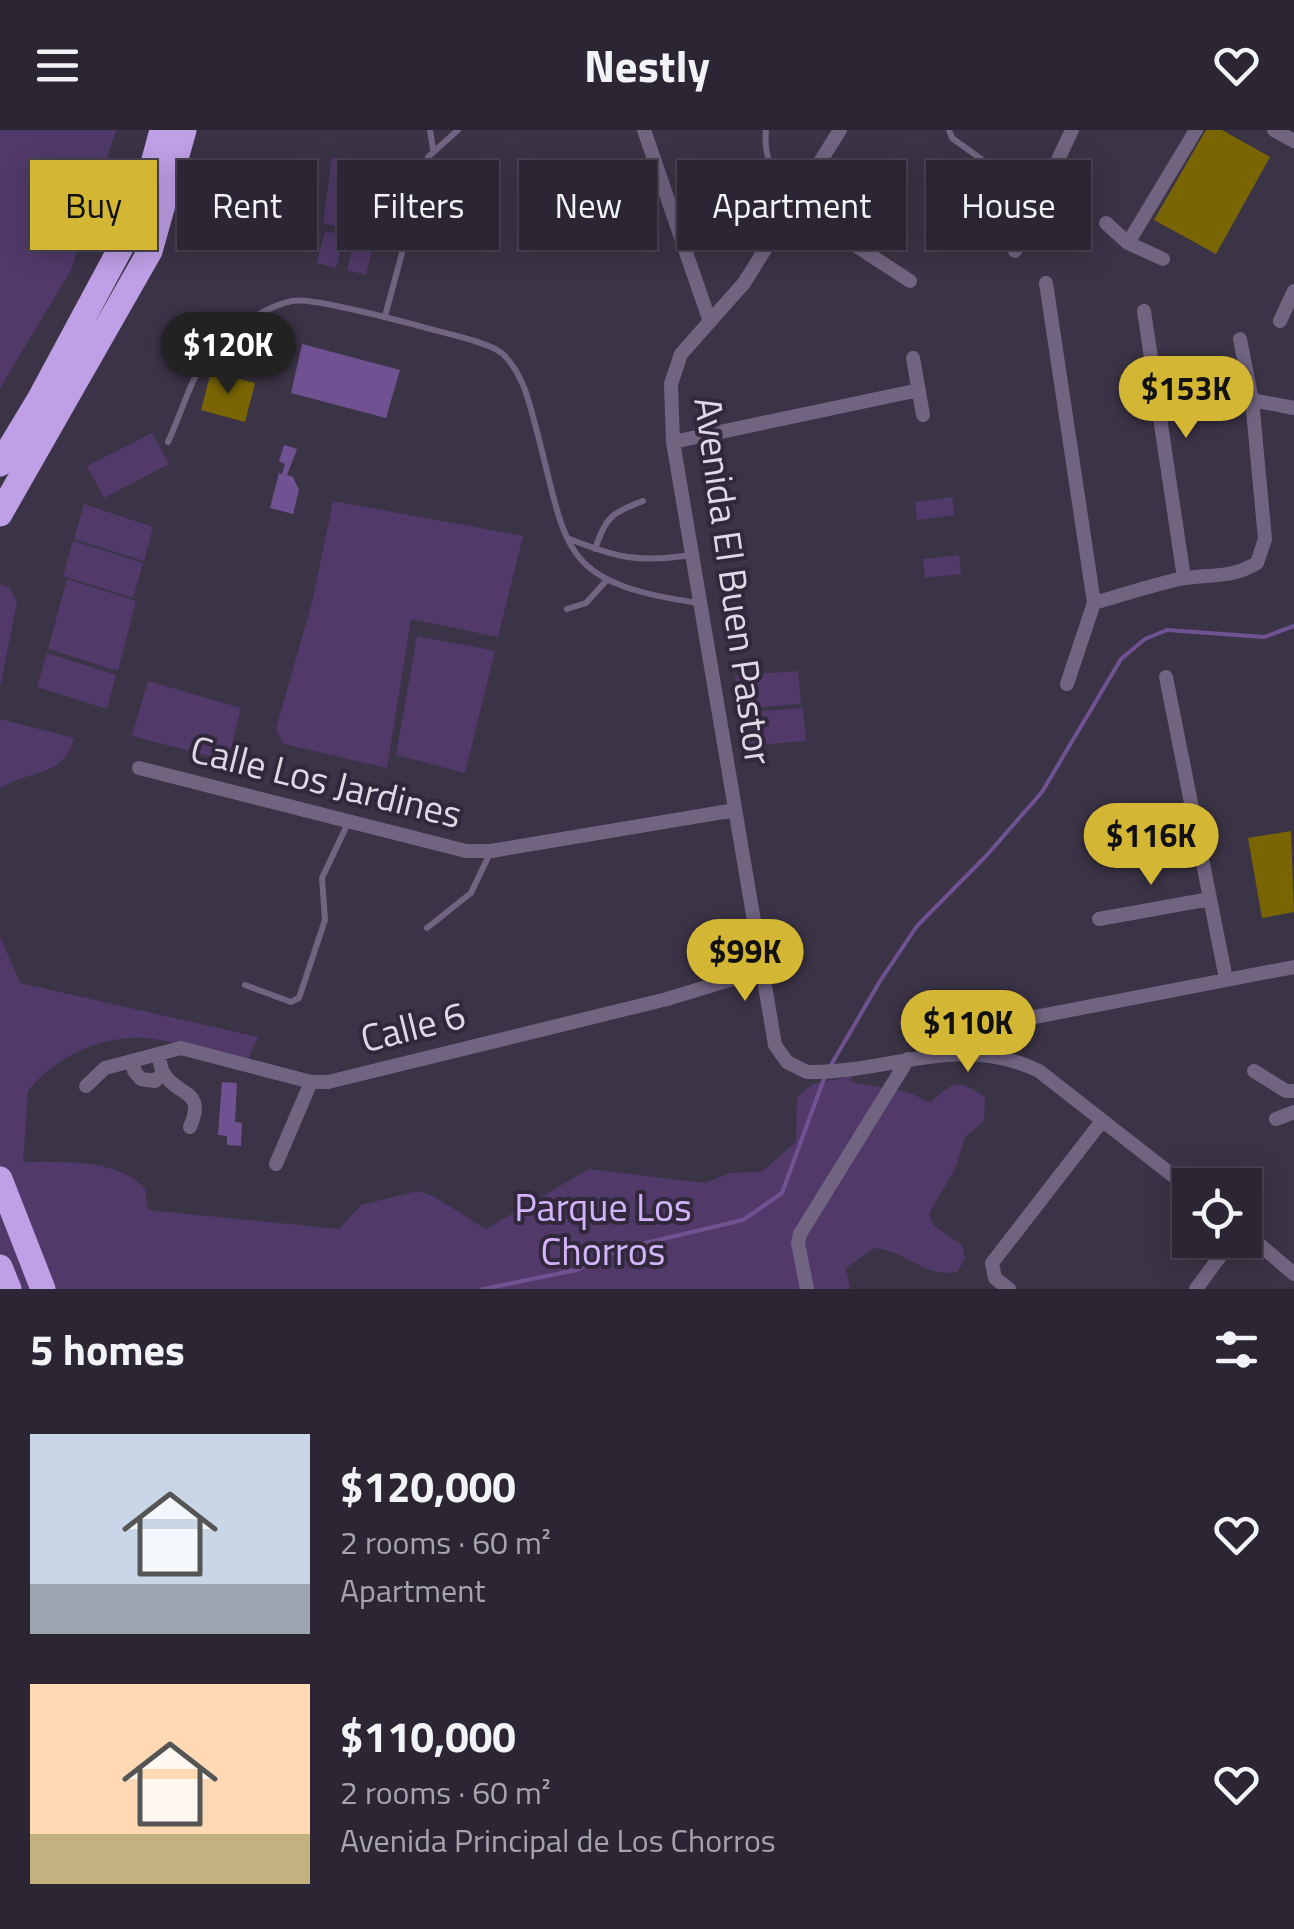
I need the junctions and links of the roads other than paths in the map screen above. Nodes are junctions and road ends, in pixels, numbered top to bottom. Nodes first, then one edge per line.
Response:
1 (162, 130) edge
2 (184, 130) edge
3 (430, 130) edge
4 (458, 130) edge
5 (644, 130) edge
6 (757, 130) edge
7 (766, 130) edge
8 (840, 130) edge
9 (949, 130) edge
10 (1072, 130) edge
11 (1196, 130) edge
12 (1274, 130) edge
13 (1294, 140) edge
14 (765, 142) junction
15 (433, 150) junction
16 (769, 160) edge
17 (822, 160) edge
18 (982, 160) edge
19 (1106, 223) dead end
20 (1128, 243) junction
21 (766, 250) edge
22 (867, 250) edge
23 (1015, 251) dead end
24 (1163, 259) dead end
25 (910, 280) dead end
26 (1046, 282) dead end
27 (1294, 291) edge
28 (1144, 311) dead end
29 (385, 316) junction
30 (710, 322) junction
31 (1280, 322) dead end
32 (1240, 339) dead end
33 (913, 358) dead end
34 (919, 390) junction
35 (1252, 400) junction
36 (1294, 408) edge
37 (923, 415) dead end
38 (168, 442) dead end
39 (674, 442) junction
40 (0, 464) edge
41 (643, 501) dead end
42 (0, 514) edge
43 (566, 538) junction
44 (594, 549) junction
45 (692, 555) junction
46 (1184, 578) junction
47 (606, 581) junction
48 (700, 603) junction
49 (1094, 603) junction
50 (567, 609) dead end
51 (1166, 677) dead end
52 (1067, 684) dead end
53 (139, 768) dead end
54 (735, 810) junction
55 (349, 820) junction
56 (491, 851) junction
57 (1210, 900) junction
58 (1100, 919) dead end
59 (426, 928) dead end
60 (1294, 967) edge
61 (762, 970) junction
62 (1226, 979) junction
63 (244, 985) dead end
64 (159, 1055) junction
65 (931, 1056) junction
66 (908, 1059) junction
67 (134, 1061) junction
68 (1254, 1070) dead end
69 (163, 1074) junction
70 (311, 1082) junction
71 (86, 1086) dead end
72 (1294, 1091) edge
73 (1294, 1112) edge
74 (1276, 1119) dead end
75 (1102, 1121) junction
76 (190, 1127) dead end
77 (276, 1164) dead end
78 (1172, 1175) edge
79 (0, 1179) edge
80 (1262, 1247) edge
81 (1219, 1258) edge
82 (0, 1267) edge
83 (1294, 1274) edge
84 (8, 1289) edge
85 (43, 1289) edge
86 (807, 1289) edge
87 (1009, 1289) edge
88 (1196, 1289) edge

1 - 40 highway
2 - 42 highway
3 - 15 lane
4 - 15 lane
5 - 30 street
6 - 14 lane
7 - 14 lane
8 - 17 street, Avenida El Buen Pastor
9 - 18 lane
10 - 23 street
11 - 20 street
12 - 13 street
14 - 16 lane
15 - 29 lane
19 - 20 street
20 - 24 street
21 - 30 street, Avenida El Buen Pastor
22 - 25 street
26 - 49 street
27 - 31 street
28 - 46 street
29 - 38 lane
29 - 43 lane
30 - 39 street, Avenida El Buen Pastor
32 - 35 street
33 - 34 street
34 - 37 street
34 - 39 street
35 - 36 street
35 - 46 street
39 - 45 street, Avenida El Buen Pastor
41 - 44 lane
43 - 44 lane
43 - 47 lane
44 - 45 lane
45 - 48 street, Avenida El Buen Pastor
46 - 49 street
47 - 48 lane
47 - 50 lane
48 - 54 street, Avenida El Buen Pastor
49 - 52 street
51 - 57 street
53 - 55 street, Calle Los Jardines
54 - 56 street, Calle Los Jardines
54 - 61 street, Avenida El Buen Pastor
55 - 56 street, Calle Los Jardines
55 - 63 lane
56 - 59 lane
57 - 58 street
57 - 62 street
60 - 62 street
61 - 66 street, Avenida El Buen Pastor
61 - 70 street, Calle 6
62 - 65 street
64 - 67 street, Calle 6
64 - 69 street
64 - 70 street, Calle 6
65 - 66 street
65 - 75 street
66 - 86 street
67 - 69 street
67 - 71 street, Calle 6
68 - 72 street
69 - 76 street
70 - 77 street
73 - 74 street
75 - 78 street
75 - 87 street
79 - 85 highway
80 - 83 street
81 - 88 street
82 - 84 highway

